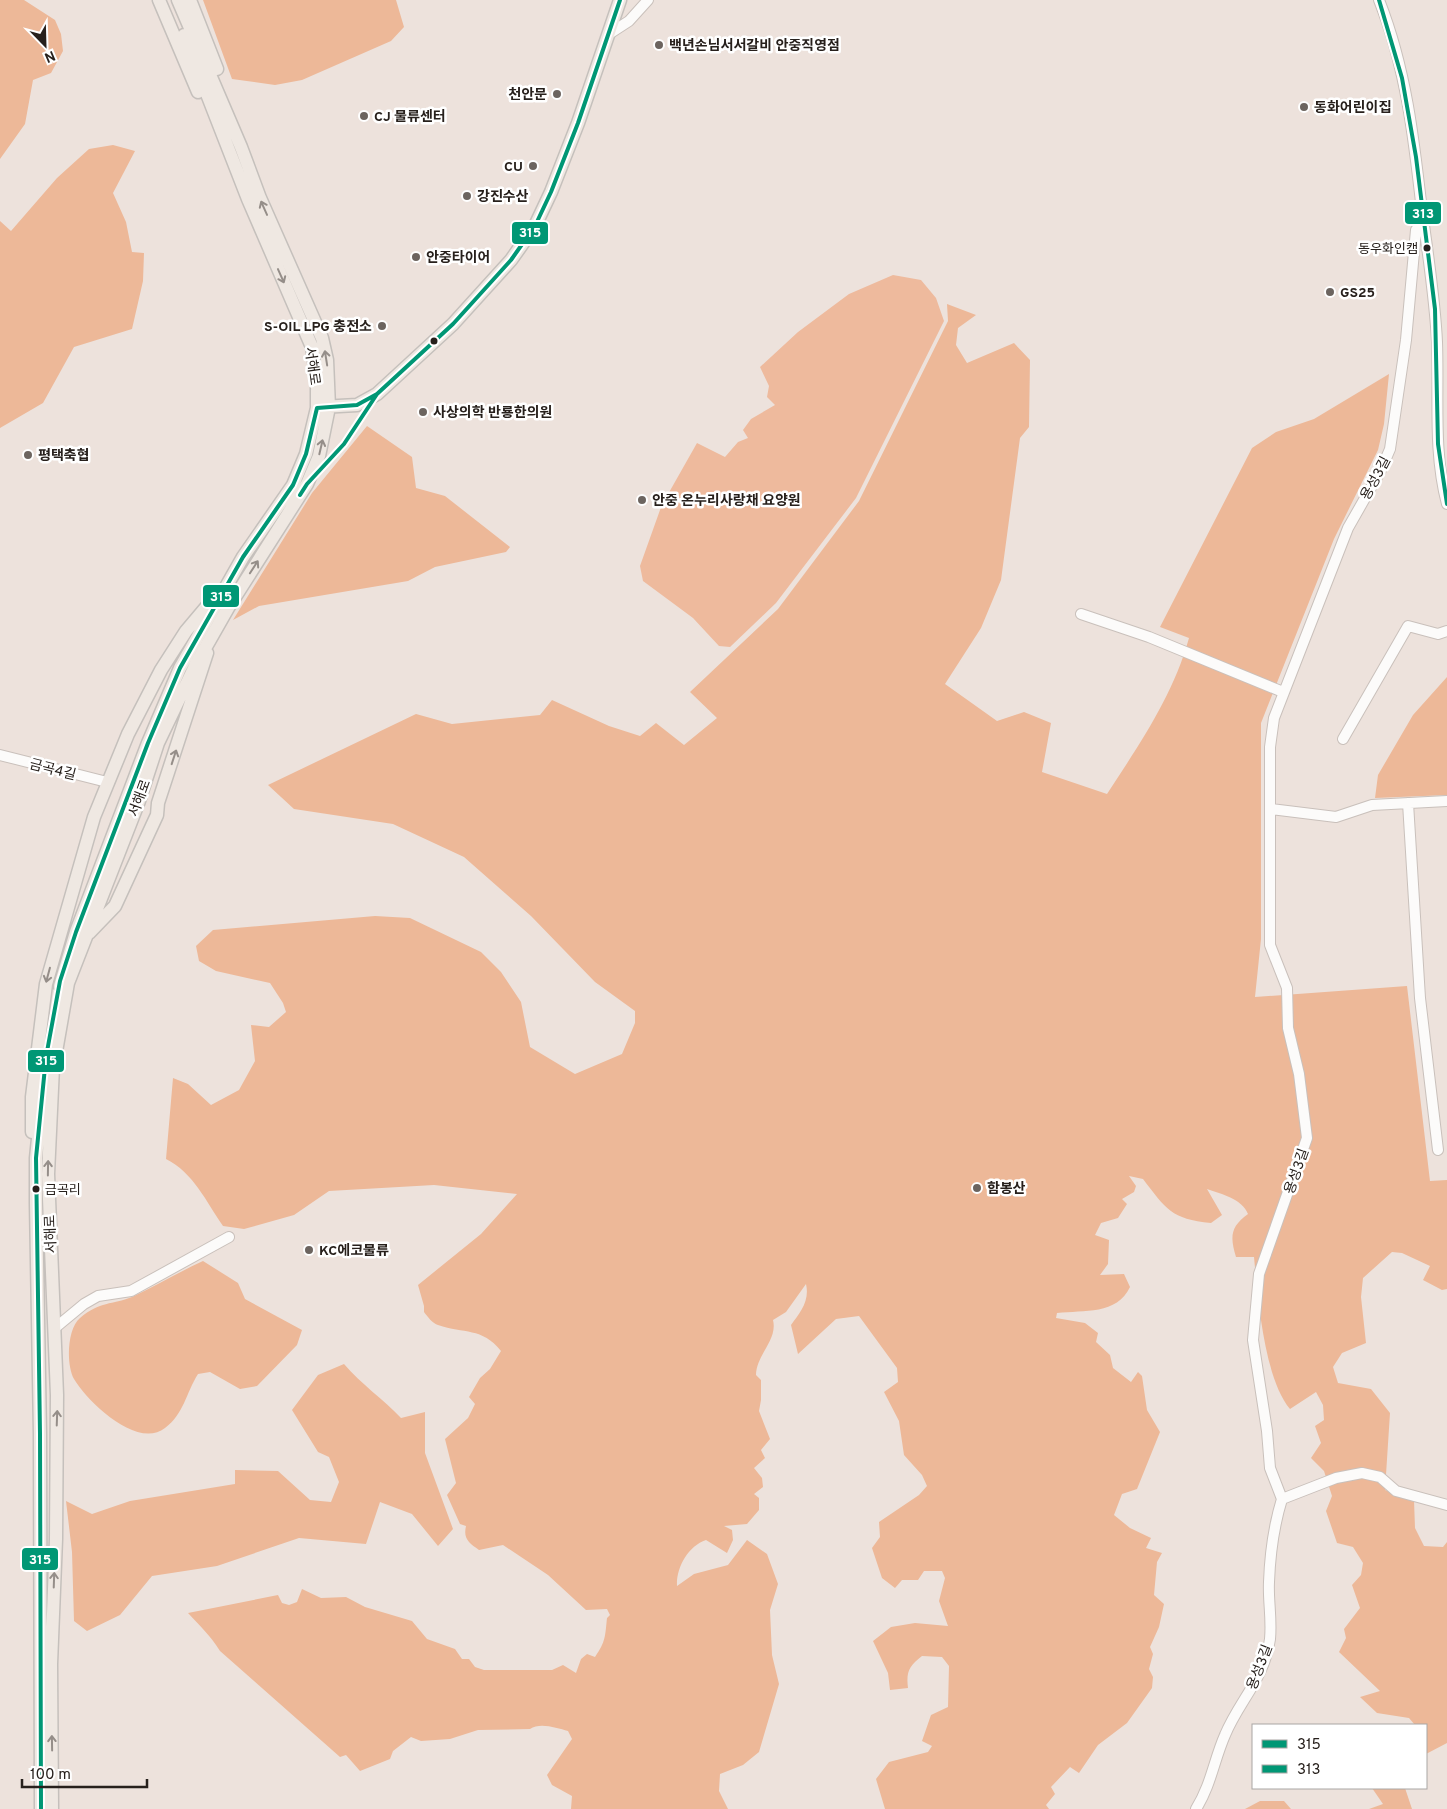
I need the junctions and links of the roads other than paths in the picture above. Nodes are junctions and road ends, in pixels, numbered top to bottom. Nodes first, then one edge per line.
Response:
1 (159, 0) edge
2 (170, 0) edge
3 (178, 0) edge
4 (190, 0) edge
5 (620, 0) edge
6 (648, 0) edge
7 (1379, 0) edge
8 (610, 34) junction
9 (241, 147) junction
10 (248, 200) junction
11 (1424, 228) junction
12 (323, 407) junction
13 (1444, 482) edge
14 (1447, 504) edge
15 (226, 587) junction
16 (1081, 614) dead end
17 (1447, 631) edge
18 (213, 634) junction
19 (1283, 692) junction
20 (1343, 739) dead end
21 (0, 755) edge
22 (107, 782) junction
23 (1447, 801) edge
24 (1408, 803) junction
25 (1271, 809) junction
26 (86, 937) junction
27 (1438, 1150) dead end
28 (36, 1158) junction
29 (229, 1237) dead end
30 (55, 1328) junction
31 (1282, 1499) junction
32 (1447, 1505) edge
33 (41, 1809) edge
34 (52, 1809) edge
35 (1196, 1809) edge

1 - 10 main road
2 - 10 main road, 서해로
3 - 9 main road, 서해로
4 - 9 main road
5 - 8 main road
6 - 8 street
7 - 11 street
8 - 12 main road
12 -> 9 main road, 서해로
10 -> 12 main road, 서해로
11 - 13 street
11 - 19 street, 용성3길
12 - 15 main road, 서해로
18 -> 12 main road, 서해로
13 - 14 street
15 - 22 main road
15 - 28 main road, 서해로
16 - 19 street
17 - 20 street
18 - 26 main road, 서해로
26 -> 18 main road
19 - 25 street, 용성3길
21 - 22 street, 금곡4길
22 -> 28 main road
23 - 24 street
24 - 25 street
24 - 27 street
25 - 31 street, 용성3길
30 -> 26 main road, 서해로
28 - 33 main road, 서해로
29 - 30 street
34 -> 30 main road, 서해로
31 - 32 street
31 - 35 street, 용성3길

